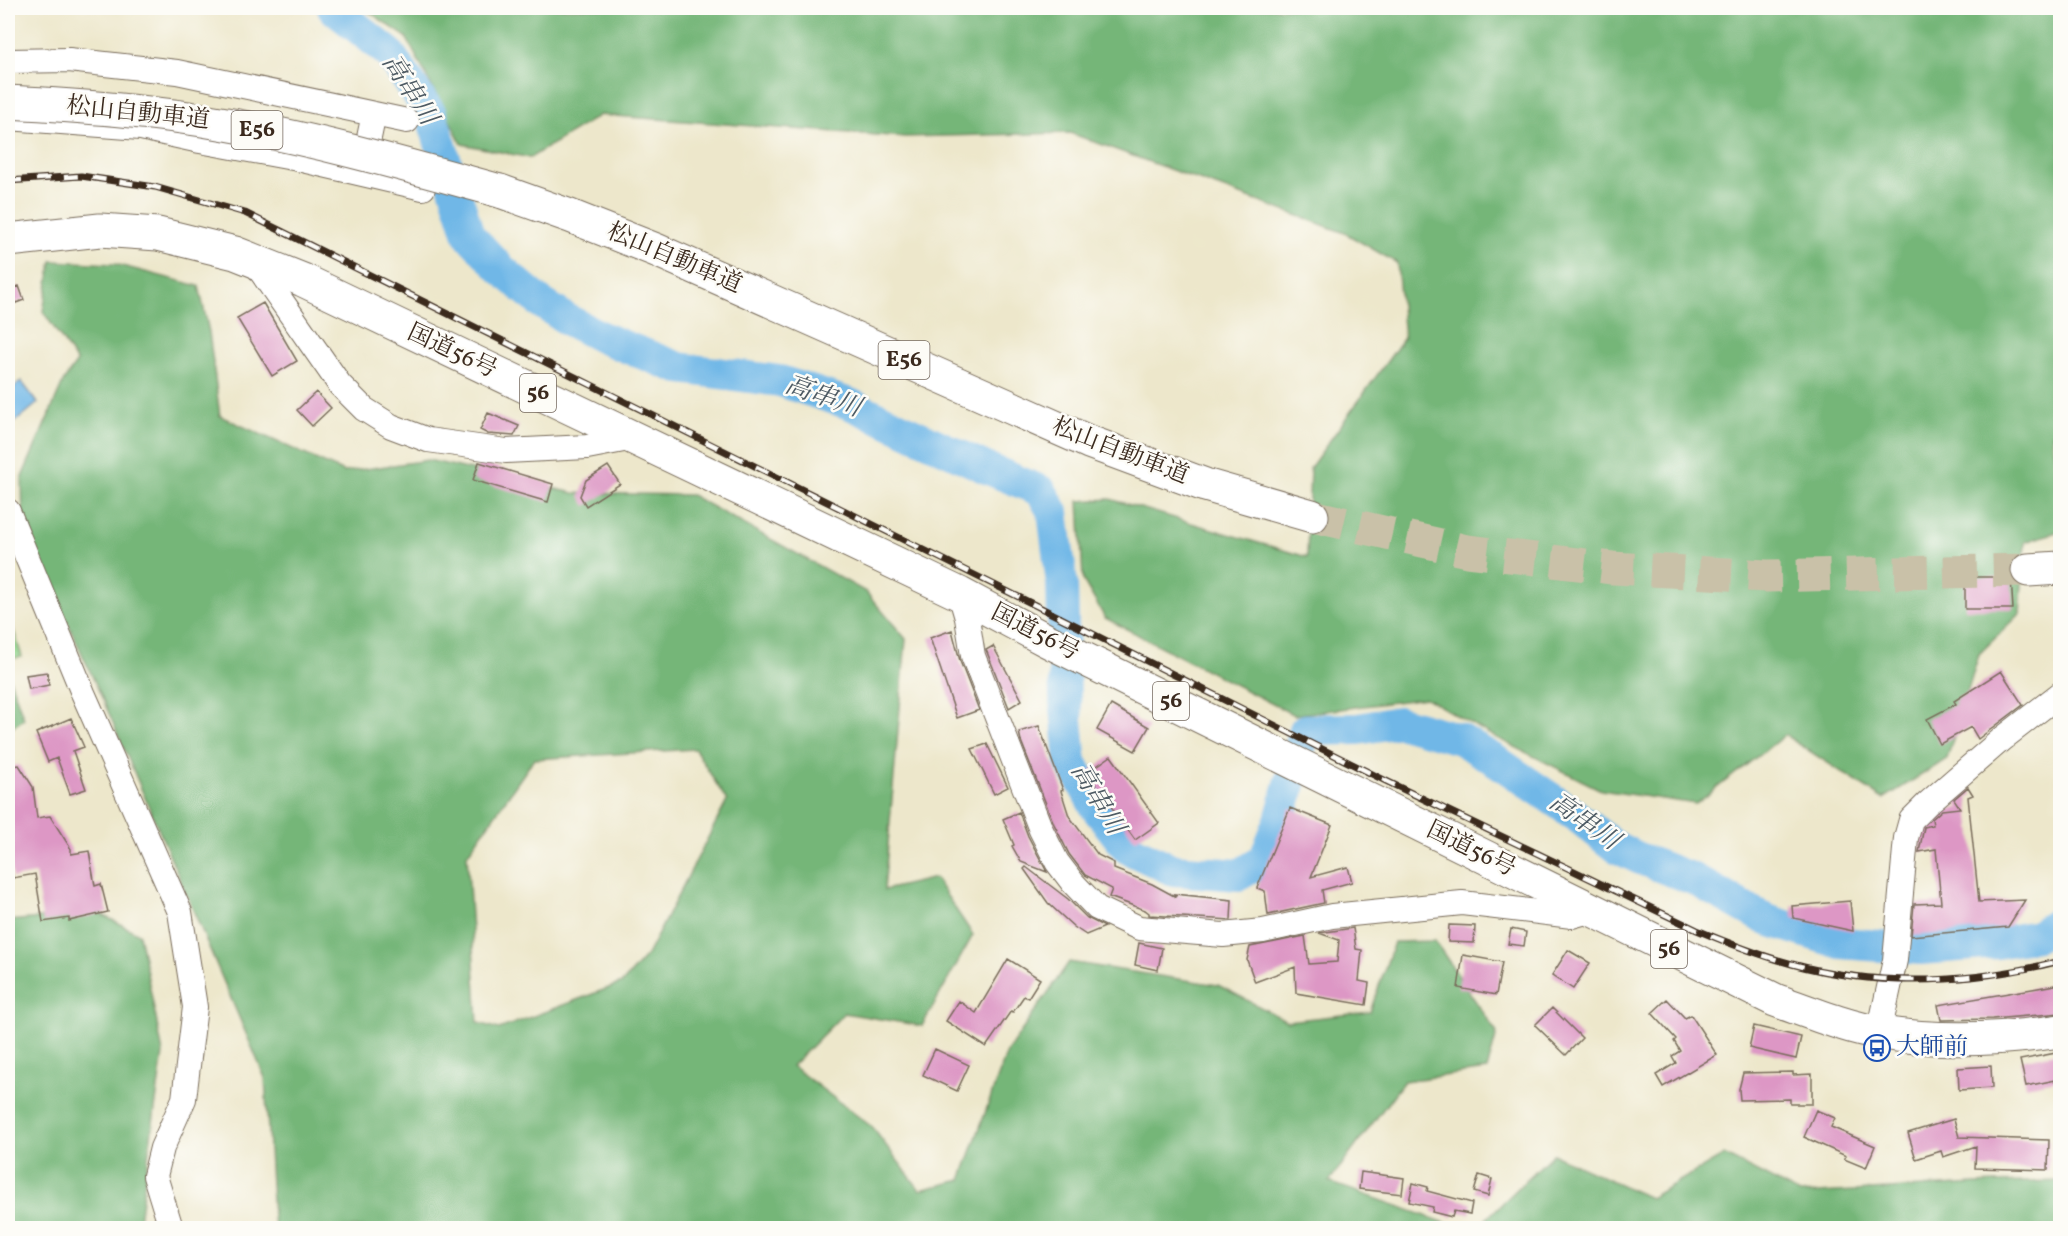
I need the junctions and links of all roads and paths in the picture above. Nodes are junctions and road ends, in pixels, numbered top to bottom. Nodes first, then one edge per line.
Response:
1 (8, 61) edge
2 (246, 87) junction
3 (8, 102) edge
4 (374, 114) junction
5 (8, 118) edge
6 (407, 121) dead end
7 (236, 147) junction
8 (362, 173) junction
9 (423, 188) dead end
10 (8, 240) edge
11 (253, 260) junction
12 (634, 438) junction
13 (8, 510) edge
14 (1312, 516) tunnel mouth
15 (2061, 568) edge
16 (2028, 570) tunnel mouth
17 (960, 594) junction
18 (2061, 694) edge
19 (1593, 910) junction
20 (2061, 1031) edge
21 (1879, 1033) junction
22 (171, 1228) edge

1 - 2 street
2 - 4 street
2 - 7 street
3 - 14 highway, 松山自動車道 / E56, bridge
4 - 6 street
4 - 8 street
5 - 7 street
7 - 8 street
8 - 9 street
10 - 11 highway, 国道56号 / 56
11 - 12 highway, 国道56号 / 56
11 - 12 street
12 - 17 highway, 国道56号 / 56
13 - 22 street
15 - 16 highway
17 - 19 highway, 国道56号 / 56
17 - 19 street
18 - 21 street
19 - 21 highway, 国道56号 / 56
20 - 21 highway, 国道56号 / 56

